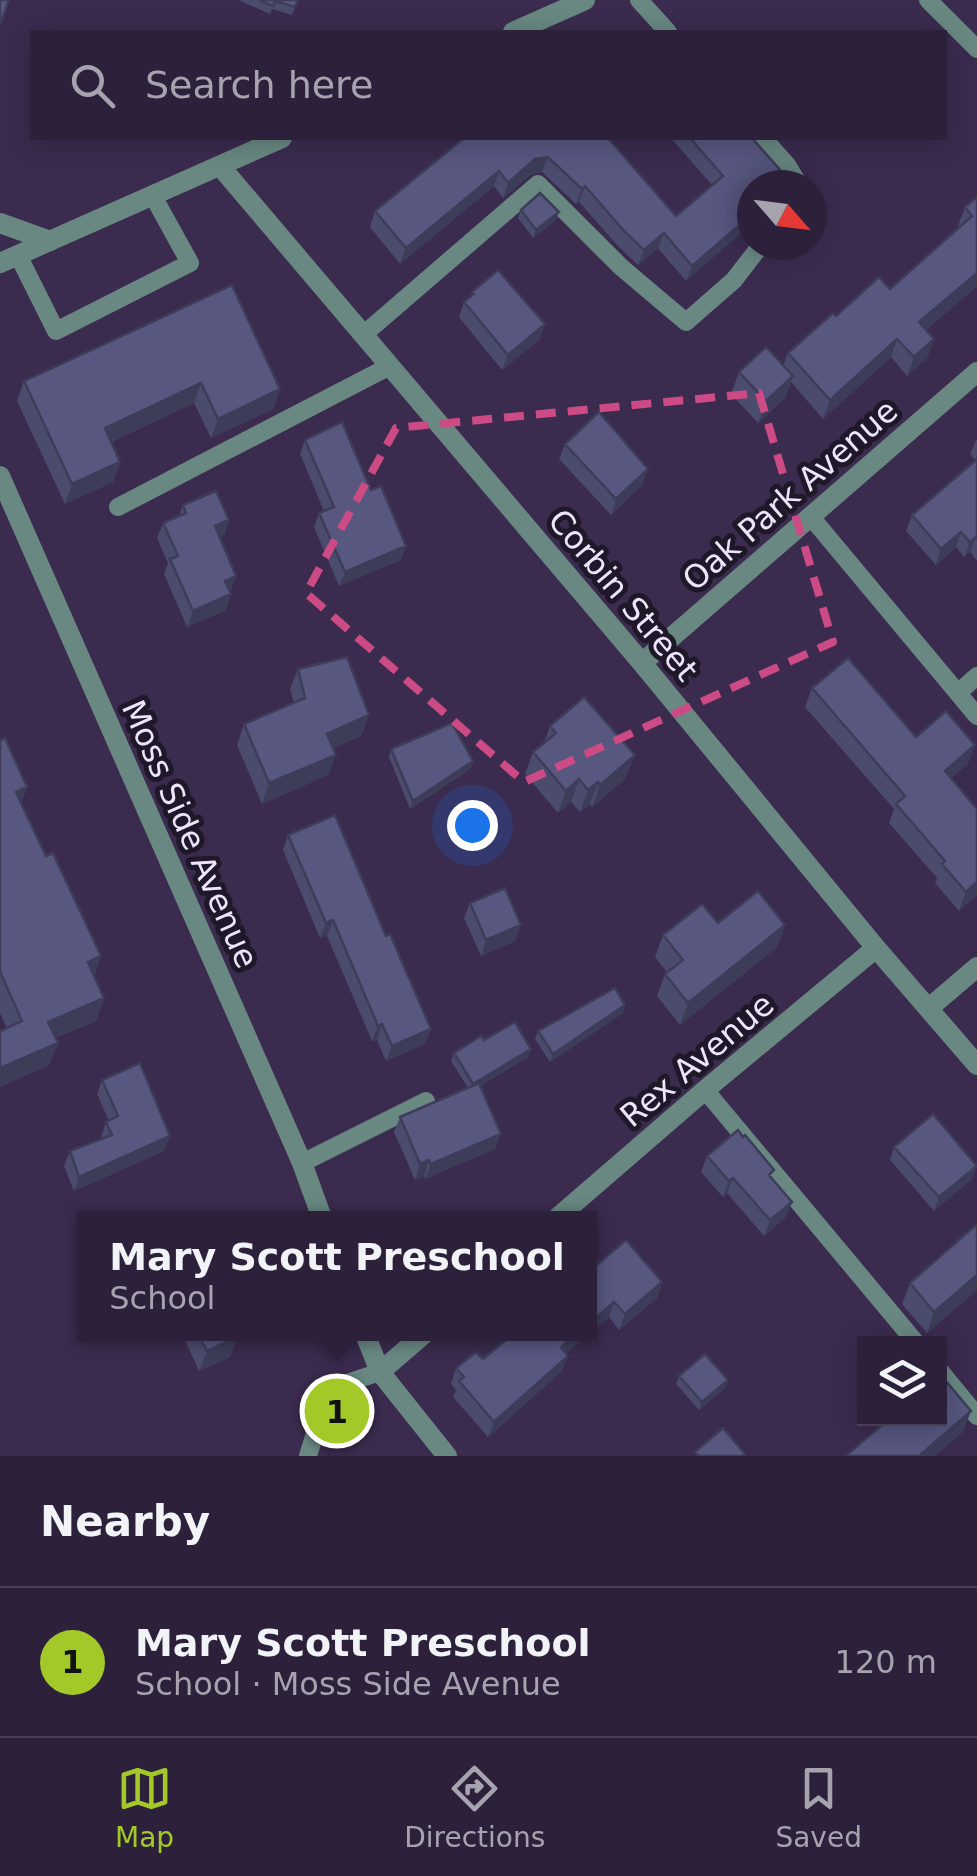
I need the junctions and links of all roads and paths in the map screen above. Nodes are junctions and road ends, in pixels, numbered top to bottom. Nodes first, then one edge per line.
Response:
1 (585, 0) edge
2 (639, 0) edge
3 (928, 0) edge
4 (518, 30) edge
5 (666, 30) edge
6 (977, 49) edge
7 (278, 140) edge
8 (764, 140) edge
9 (220, 166) junction
10 (790, 170) edge
11 (153, 196) junction
12 (0, 223) edge
13 (50, 241) junction
14 (9, 259) edge
15 (750, 260) edge
16 (363, 334) junction
17 (390, 366) junction
18 (977, 372) edge
19 (0, 476) edge
20 (118, 507) dead end
21 (810, 517) junction
22 (642, 663) junction
23 (977, 676) edge
24 (958, 693) junction
25 (977, 716) edge
26 (876, 948) junction
27 (977, 967) edge
28 (929, 1008) junction
29 (977, 1065) edge
30 (706, 1090) junction
31 (426, 1101) edge
32 (302, 1163) junction
33 (319, 1211) edge
34 (565, 1211) edge
35 (910, 1336) edge
36 (368, 1341) edge
37 (416, 1341) edge
38 (380, 1372) junction
39 (947, 1380) edge
40 (977, 1416) edge
41 (308, 1456) edge
42 (447, 1456) edge

1 - 4 street
2 - 5 lane
3 - 6 lane
7 - 9 street
8 - 10 lane
9 - 11 street
9 - 16 street, Corbin Street
11 - 13 street
11 - 14 lane
12 - 13 street
13 - 14 street
15 - 16 lane
16 - 17 street, Corbin Street
17 - 20 lane
17 - 22 street, Corbin Street
18 - 21 street, Oak Park Avenue
19 - 32 street, Moss Side Avenue
21 - 22 street, Oak Park Avenue
21 - 24 lane
22 - 26 street, Corbin Street
23 - 24 lane
24 - 25 lane
26 - 28 street, Corbin Street
26 - 30 street, Rex Avenue
27 - 28 street
28 - 29 street, Corbin Street
30 - 34 street, Rex Avenue
30 - 35 lane
31 - 32 lane
32 - 33 street, Moss Side Avenue
36 - 38 street
37 - 38 street
38 - 41 lane
38 - 42 street
39 - 40 lane

